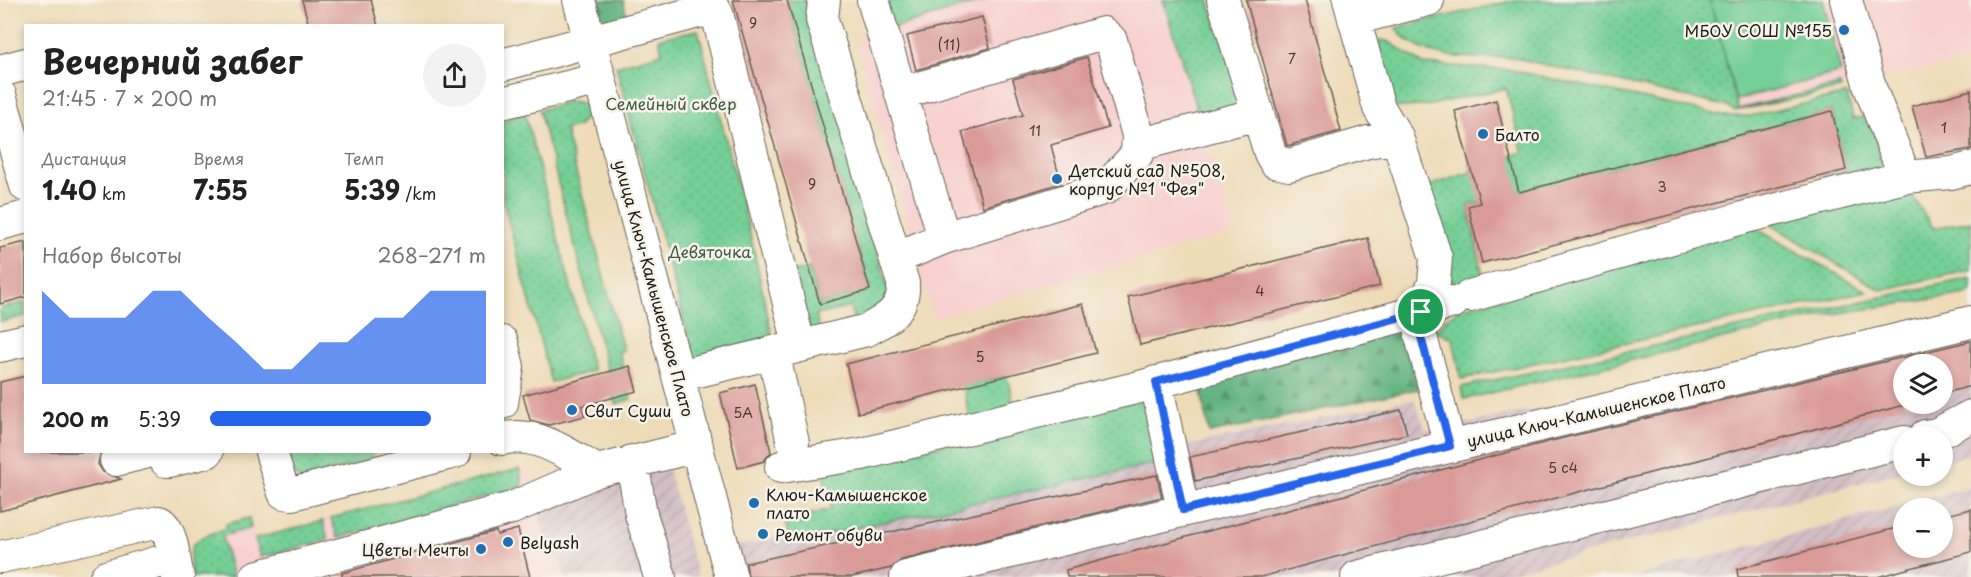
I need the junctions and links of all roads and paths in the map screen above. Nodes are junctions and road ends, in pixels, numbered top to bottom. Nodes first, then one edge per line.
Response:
1 (579, 0) edge
2 (824, 0) edge
3 (873, 0) edge
4 (1223, 0) edge
5 (1428, 0) edge
6 (1846, 0) edge
7 (1352, 10) edge
8 (591, 43) junction
9 (24, 65) edge
10 (504, 65) edge
11 (0, 71) edge
12 (600, 79) junction
13 (902, 93) junction
14 (0, 94) edge
15 (504, 103) edge
16 (1258, 114) junction
17 (1397, 137) junction
18 (1138, 145) junction
19 (1905, 177) junction
20 (1964, 178) edge
21 (24, 179) edge
22 (24, 218) edge
23 (0, 224) edge
24 (944, 238) junction
25 (896, 258) junction
26 (1421, 312) junction
27 (1971, 322) edge
28 (24, 340) edge
29 (0, 346) edge
30 (786, 348) junction
31 (504, 350) edge
32 (678, 376) junction
33 (1156, 382) junction
34 (504, 391) edge
35 (1971, 416) edge
36 (504, 420) edge
37 (1952, 426) edge
38 (506, 438) edge
39 (1893, 445) edge
40 (697, 446) junction
41 (1450, 446) junction
42 (144, 453) edge
43 (162, 453) edge
44 (203, 453) edge
45 (271, 453) edge
46 (447, 453) edge
47 (116, 460) dead end
48 (390, 460) edge
49 (632, 461) junction
50 (597, 471) junction
51 (1183, 510) junction
52 (0, 557) edge
53 (176, 568) edge
54 (106, 577) edge
55 (256, 577) edge
56 (660, 577) edge
57 (731, 577) edge
58 (906, 577) edge
59 (1357, 577) edge

1 - 8 street, улица Ключ-Камышенское Плато
2 - 25 street
3 - 13 street
4 - 16 street
5 - 7 street
6 - 19 street
7 - 17 street
8 - 10 street
8 - 12 street, улица Ключ-Камышенское Плато
8 - 30 street
9 - 11 street
12 - 15 street
12 - 32 street, улица Ключ-Камышенское Плато
13 - 18 street
13 - 24 street
14 - 21 street
16 - 17 street
16 - 18 street
17 - 26 street
18 - 24 street
19 - 20 street
19 - 26 street
22 - 23 street
24 - 25 street
25 - 30 street
26 - 33 street
26 - 41 street
27 - 41 street, улица Ключ-Камышенское Плато
28 - 29 street
30 - 32 street
30 - 33 street
31 - 34 street
32 - 40 street, улица Ключ-Камышенское Плато
33 - 51 street
35 - 37 street
36 - 38 street
38 - 50 street
39 - 59 street
40 - 49 street
40 - 57 street, улица Ключ-Камышенское Плато
41 - 51 street, улица Ключ-Камышенское Плато
42 - 47 street
43 - 44 street
45 - 48 street
46 - 48 street
49 - 50 street
49 - 56 street
50 - 55 street
51 - 58 street, улица Ключ-Камышенское Плато
52 - 53 street
53 - 54 street

